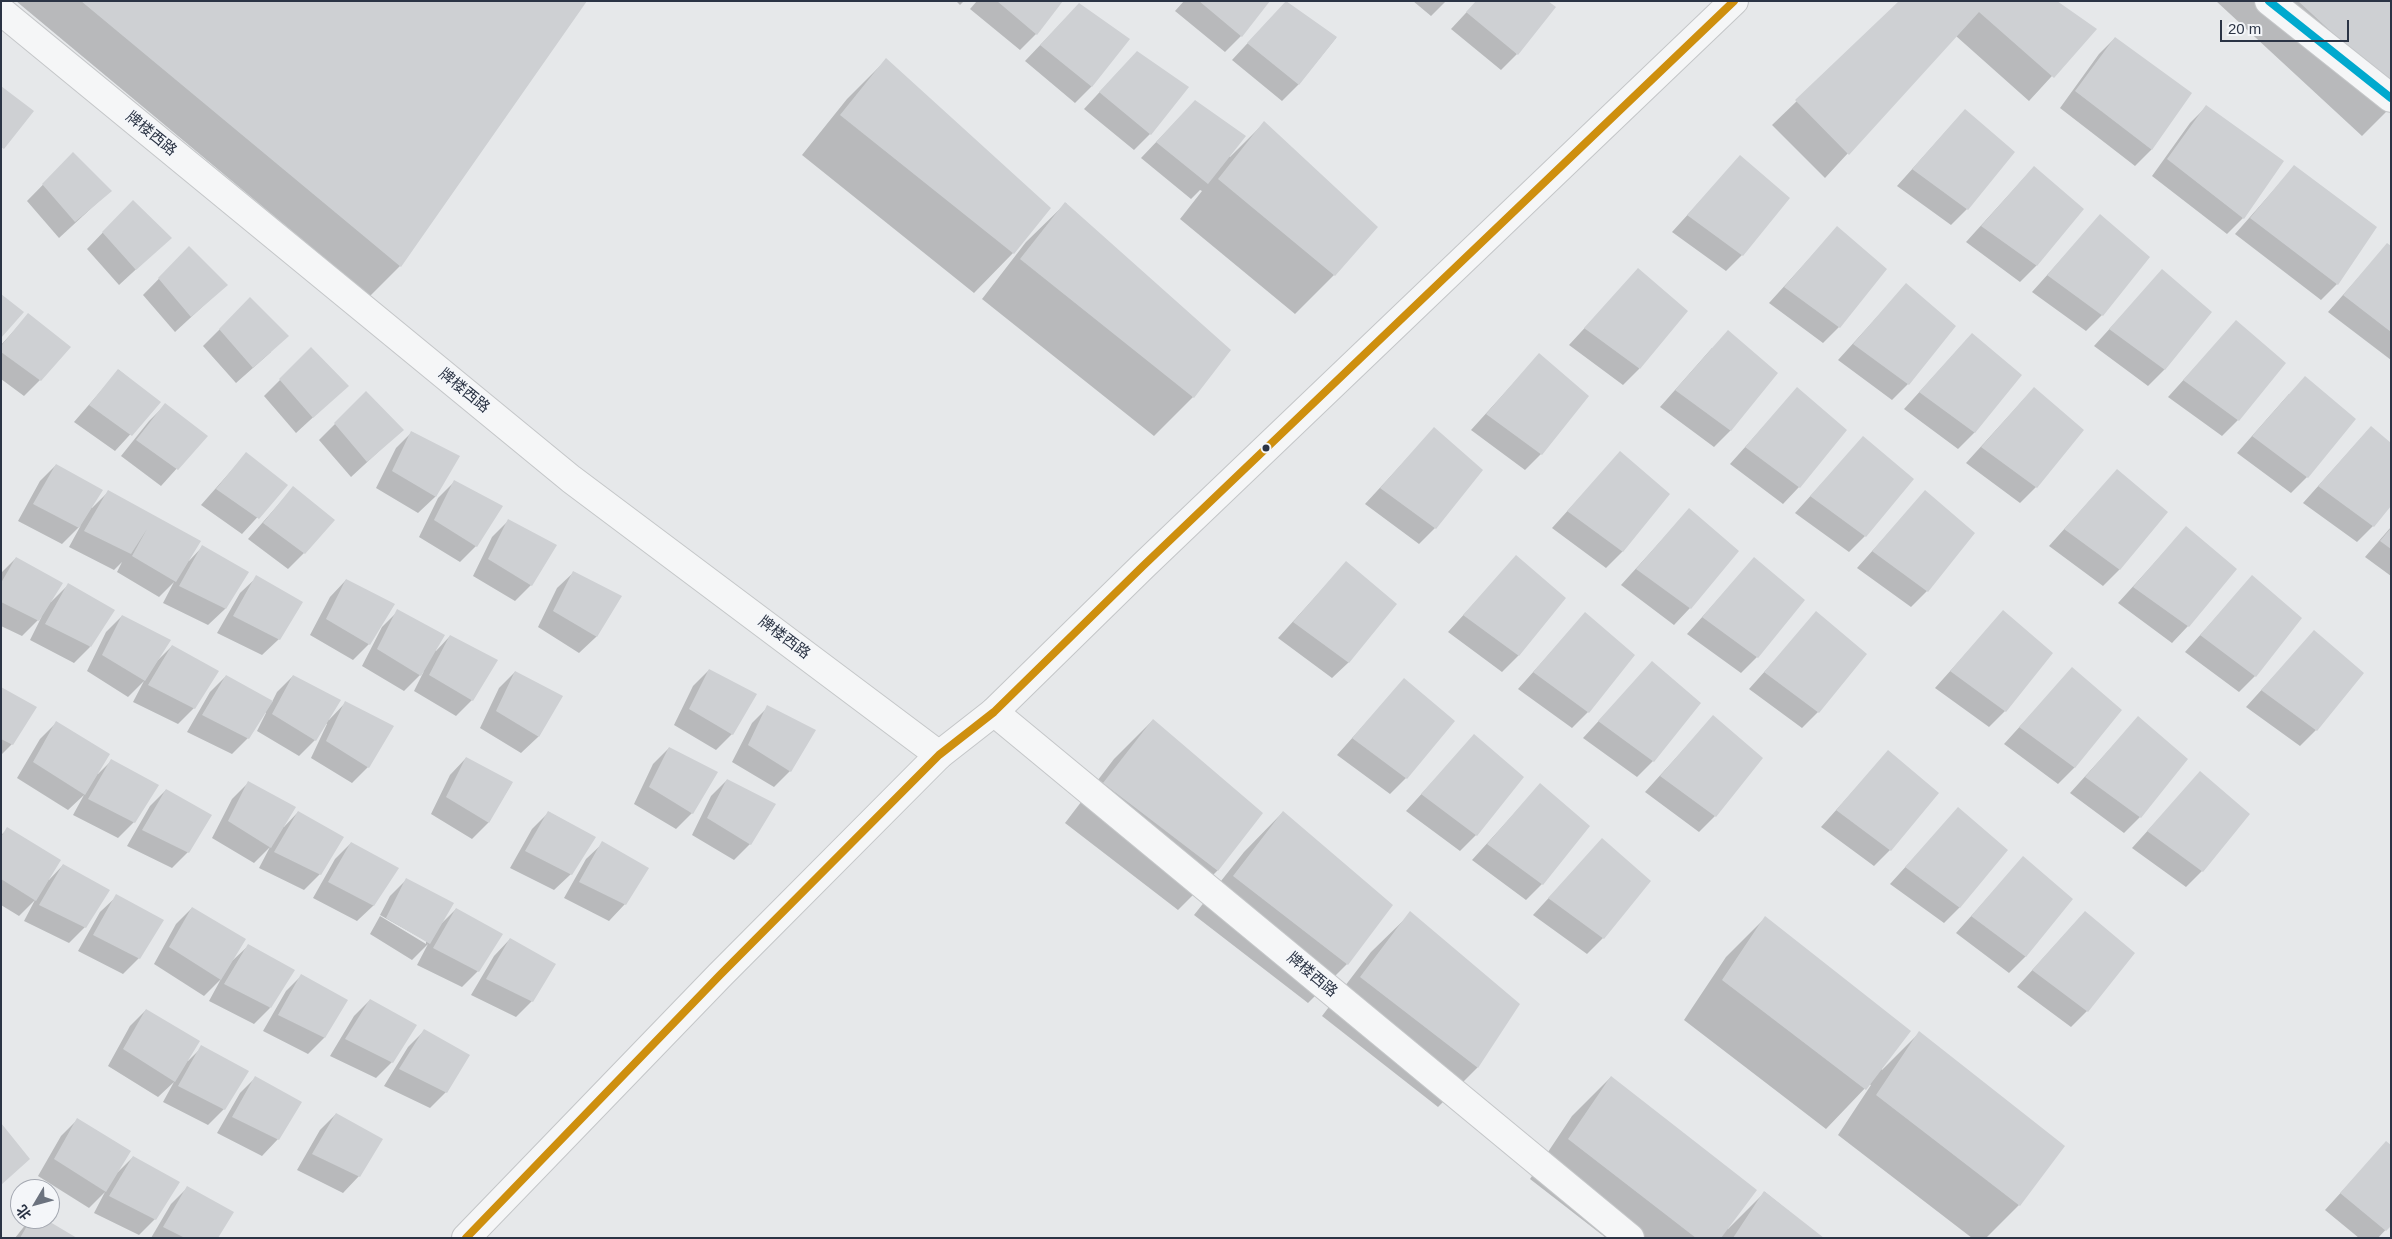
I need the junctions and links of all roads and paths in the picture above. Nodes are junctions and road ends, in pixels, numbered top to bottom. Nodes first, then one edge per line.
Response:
1 (1734, 1) edge
2 (2269, 1) edge
3 (1, 11) edge
4 (2391, 98) edge
5 (994, 712) junction
6 (939, 755) junction
7 (466, 1238) edge
8 (1630, 1238) edge

1 - 5 street
2 - 4 street
3 - 6 street, 牌楼西路
5 - 6 street
5 - 8 street, 牌楼西路
6 - 7 street

